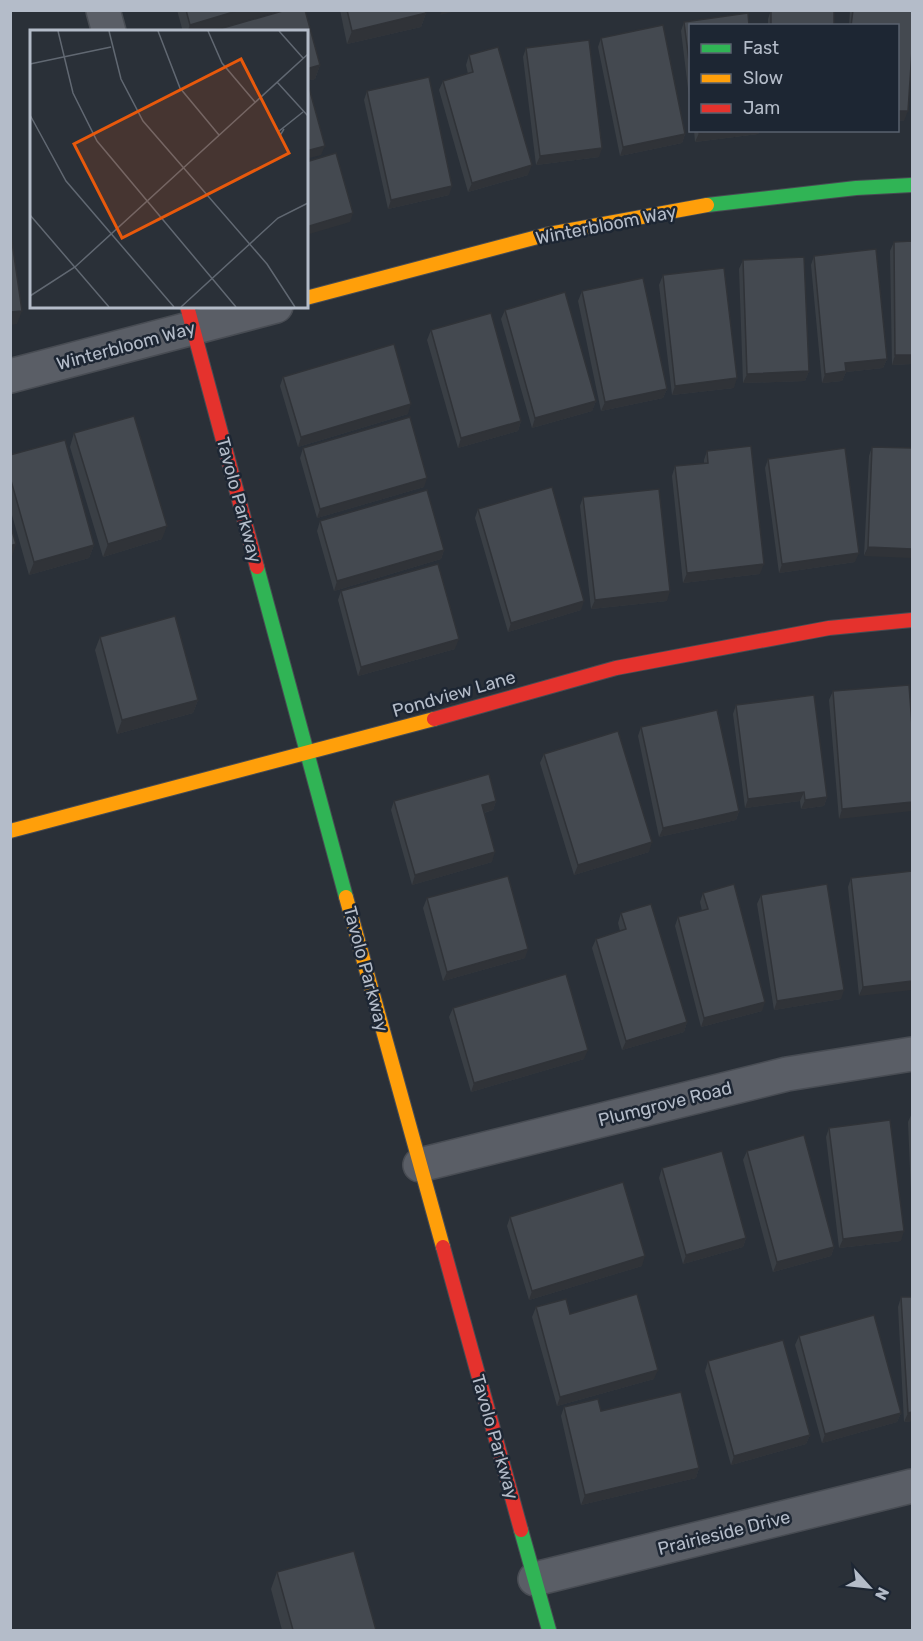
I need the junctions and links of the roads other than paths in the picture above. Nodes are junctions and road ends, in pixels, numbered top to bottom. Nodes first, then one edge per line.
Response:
1 (103, 10) edge
2 (108, 30) edge
3 (912, 185) edge
4 (308, 297) edge
5 (260, 308) edge
6 (190, 317) edge
7 (10, 376) edge
8 (912, 620) edge
9 (307, 754) junction
10 (10, 831) edge
11 (912, 1054) edge
12 (420, 1165) junction
13 (912, 1486) edge
14 (535, 1580) junction
15 (549, 1630) edge

1 - 2 street
3 - 4 street, Winterbloom Way
5 - 6 street, Winterbloom Way
6 - 7 street, Winterbloom Way
6 - 9 street, Tavolo Parkway
8 - 9 street, Pondview Lane
9 - 10 street, Pondview Lane
9 - 12 street, Tavolo Parkway
11 - 12 street, Plumgrove Road
12 - 14 street, Tavolo Parkway
13 - 14 street, Prairieside Drive
14 - 15 street, Tavolo Parkway

